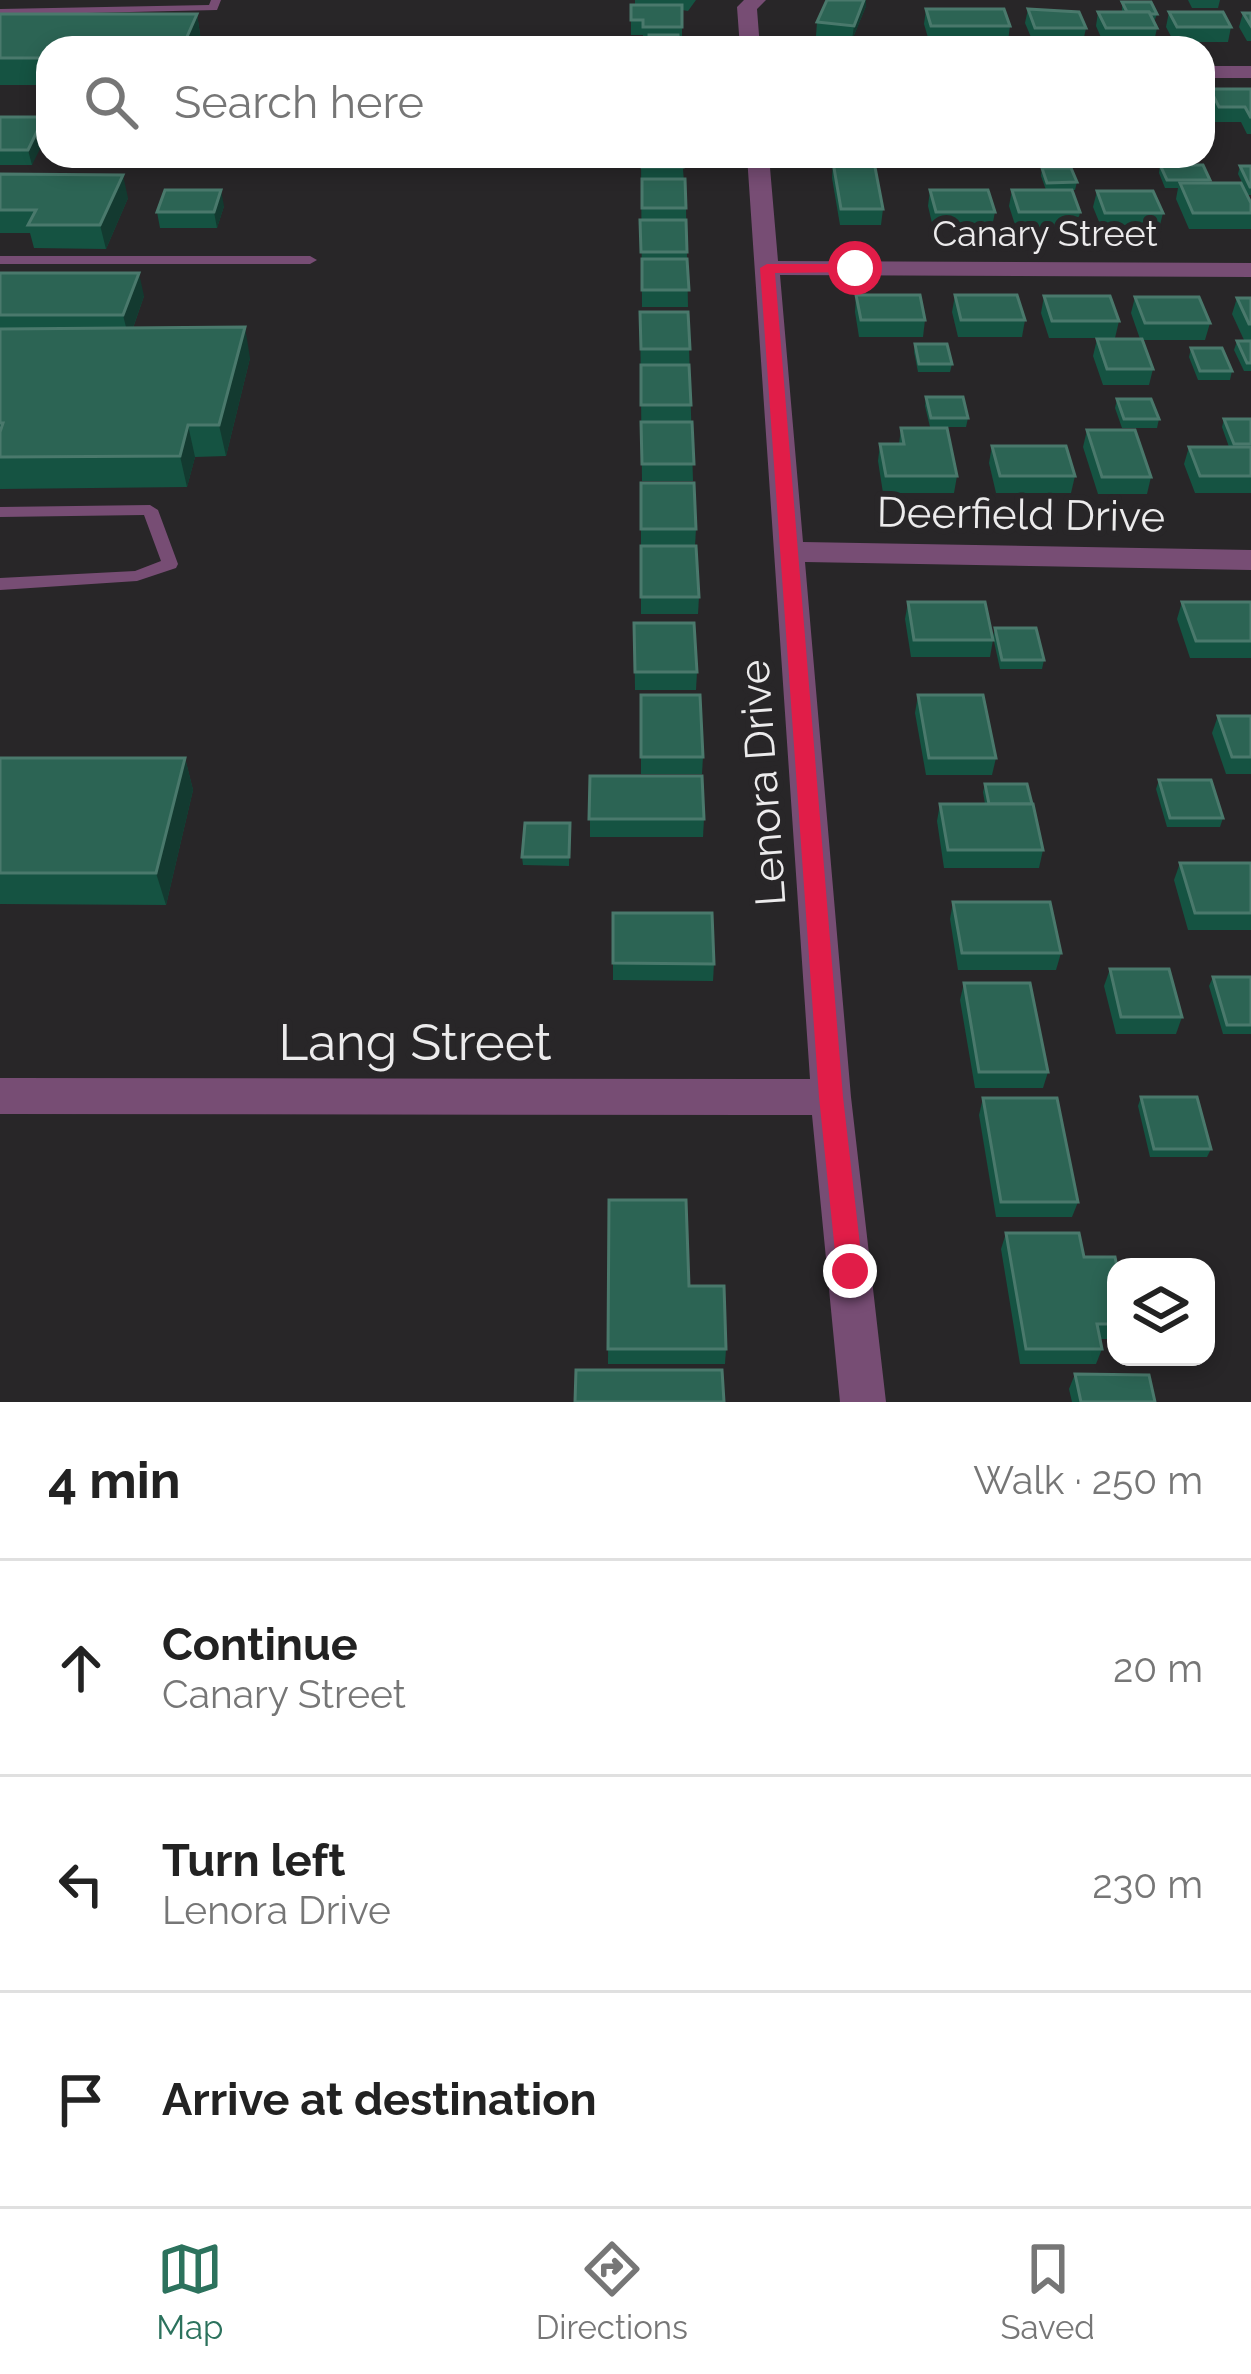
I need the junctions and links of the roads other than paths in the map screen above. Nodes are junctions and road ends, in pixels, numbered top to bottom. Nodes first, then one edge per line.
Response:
1 (216, 0) edge
2 (756, 0) edge
3 (0, 12) edge
4 (749, 36) edge
5 (1215, 72) edge
6 (1251, 73) edge
7 (759, 168) edge
8 (0, 260) edge
9 (310, 260) dead end
10 (767, 268) junction
11 (1251, 270) edge
12 (0, 512) edge
13 (789, 552) junction
14 (1251, 560) edge
15 (0, 584) edge
16 (0, 1096) edge
17 (831, 1097) junction
18 (863, 1402) edge

1 - 3 lane
2 - 4 street
5 - 6 street
7 - 10 street, Lenora Drive
8 - 9 lane
10 - 11 street, Canary Street
10 - 13 street, Lenora Drive
12 - 15 lane
13 - 14 street, Deerfield Drive
13 - 17 street, Lenora Drive
16 - 17 street, Lang Street
17 - 18 street, Lenora Drive

